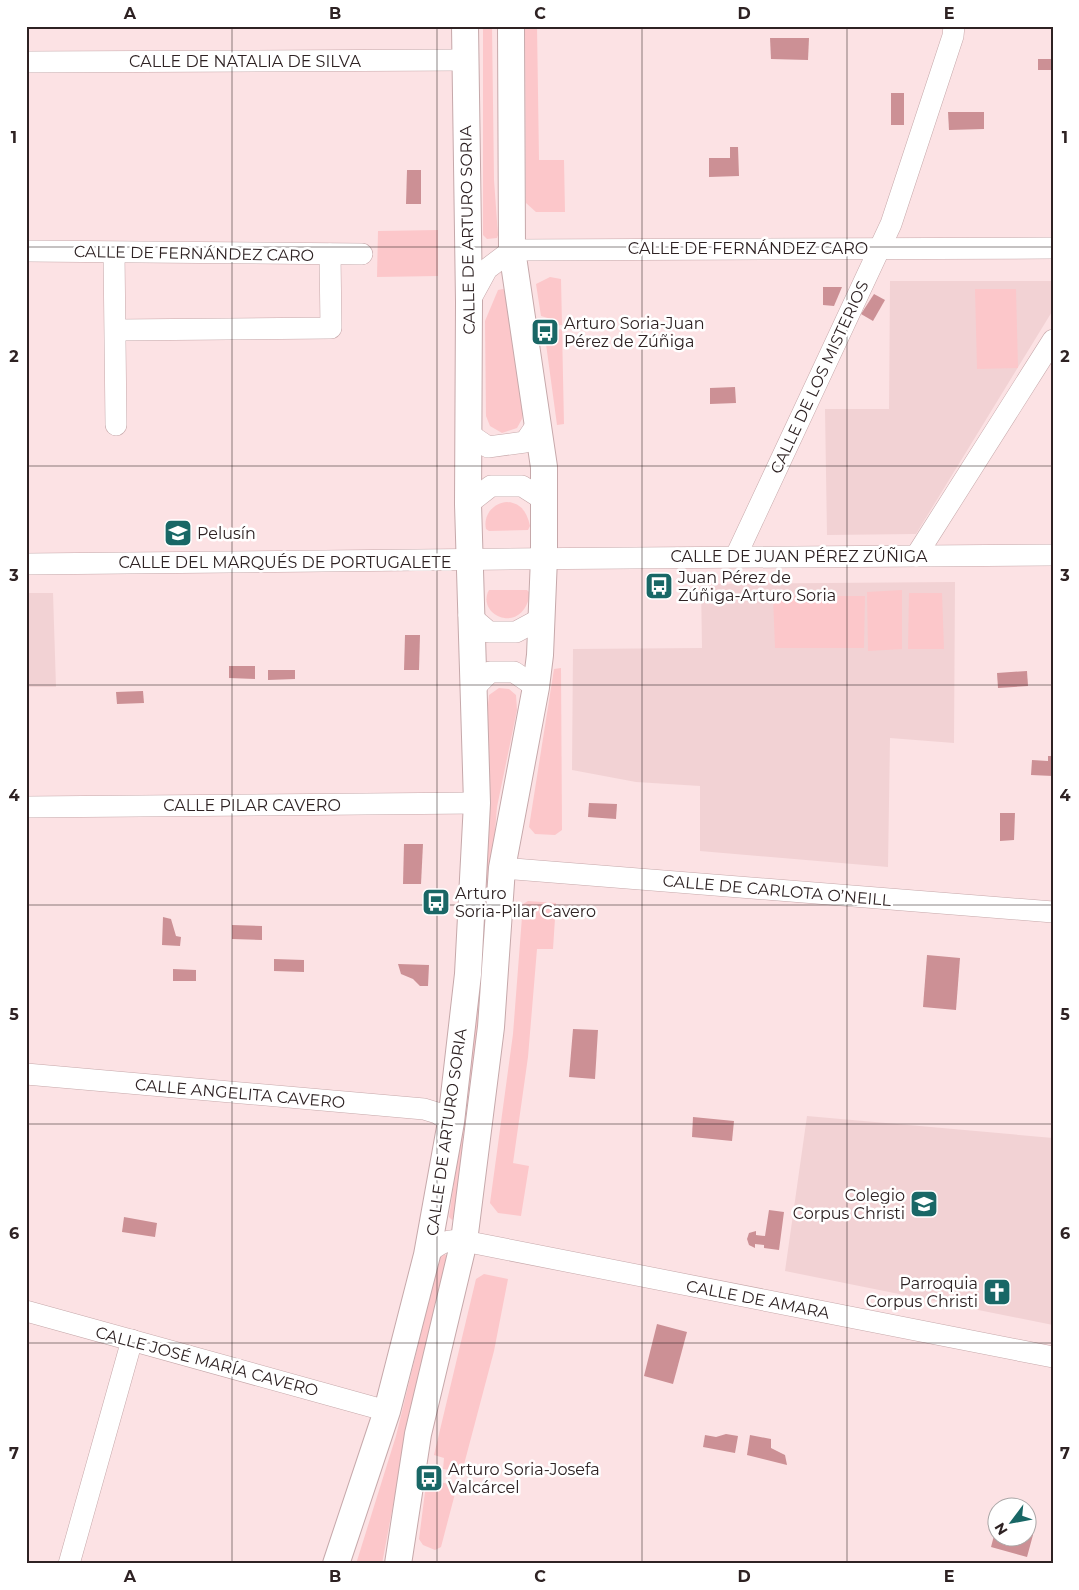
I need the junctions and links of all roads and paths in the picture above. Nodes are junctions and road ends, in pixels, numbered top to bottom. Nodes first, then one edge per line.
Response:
1 (465, 26) edge
2 (511, 26) edge
3 (954, 26) edge
4 (465, 60) junction
5 (26, 62) edge
6 (880, 247) junction
7 (1053, 248) edge
8 (512, 250) junction
9 (26, 251) edge
10 (114, 253) junction
11 (330, 254) junction
12 (362, 254) dead end
13 (469, 302) junction
14 (117, 330) junction
15 (1053, 340) edge
16 (538, 423) junction
17 (116, 425) dead end
18 (469, 434) junction
19 (544, 500) junction
20 (468, 504) junction
21 (1053, 555) edge
22 (736, 556) junction
23 (916, 556) junction
24 (544, 558) junction
25 (469, 561) junction
26 (26, 564) edge
27 (470, 615) junction
28 (542, 618) junction
29 (536, 687) junction
30 (474, 688) junction
31 (477, 803) junction
32 (26, 807) edge
33 (502, 868) junction
34 (1053, 912) edge
35 (26, 1074) edge
36 (450, 1122) junction
37 (464, 1241) junction
38 (427, 1255) junction
39 (26, 1311) edge
40 (132, 1340) junction
41 (1053, 1357) edge
42 (387, 1411) junction
43 (69, 1564) edge
44 (336, 1564) edge
45 (398, 1564) edge

1 - 4 main road, CALLE DE ARTURO SORIA
2 - 8 main road, CALLE DE ARTURO SORIA
3 - 6 street, CALLE DE LOS MISTERIOS
4 - 5 street, CALLE DE NATALIA DE SILVA
4 - 13 main road, CALLE DE ARTURO SORIA
6 - 7 street, CALLE DE FERNÁNDEZ CARO
6 - 8 street, CALLE DE FERNÁNDEZ CARO
6 - 22 street, CALLE DE LOS MISTERIOS
8 - 13 street
8 - 16 main road, CALLE DE ARTURO SORIA
9 - 10 street, CALLE DE FERNÁNDEZ CARO
10 - 11 street, CALLE DE FERNÁNDEZ CARO
10 - 14 street
11 - 12 street, CALLE DE FERNÁNDEZ CARO
11 - 14 street
13 - 18 main road, CALLE DE ARTURO SORIA
14 - 17 street
15 - 23 street
16 - 18 street
16 - 19 main road, CALLE DE ARTURO SORIA
18 - 20 main road, CALLE DE ARTURO SORIA
19 - 20 street
19 - 24 main road, CALLE DE ARTURO SORIA
20 - 25 main road, CALLE DE ARTURO SORIA
21 - 23 street, CALLE DE JUAN PÉREZ ZÚÑIGA
22 - 23 street, CALLE DE JUAN PÉREZ ZÚÑIGA
22 - 24 street, CALLE DE JUAN PÉREZ ZÚÑIGA
24 - 25 street, CALLE DEL MARQUÉS DE PORTUGALETE
24 - 28 main road, CALLE DE ARTURO SORIA
25 - 26 street, CALLE DEL MARQUÉS DE PORTUGALETE
25 - 27 main road, CALLE DE ARTURO SORIA
27 - 28 street
27 - 30 main road, CALLE DE ARTURO SORIA
28 - 29 main road, CALLE DE ARTURO SORIA
29 - 30 street
29 - 33 main road, CALLE DE ARTURO SORIA
30 - 31 main road, CALLE DE ARTURO SORIA
31 - 32 street, CALLE PILAR CAVERO
31 - 36 main road, CALLE DE ARTURO SORIA
33 - 34 street, CALLE DE CARLOTA O’NEILL
33 - 37 main road, CALLE DE ARTURO SORIA
35 - 36 street, CALLE ANGELITA CAVERO
36 - 38 main road, CALLE DE ARTURO SORIA
37 - 38 street, CALLE DE AMARA
37 - 41 street, CALLE DE AMARA
37 - 45 main road, CALLE DE ARTURO SORIA
38 - 42 main road, CALLE DE ARTURO SORIA
39 - 40 street, CALLE JOSÉ MARÍA CAVERO
40 - 42 street, CALLE JOSÉ MARÍA CAVERO
40 - 43 street
42 - 44 main road, CALLE DE ARTURO SORIA

